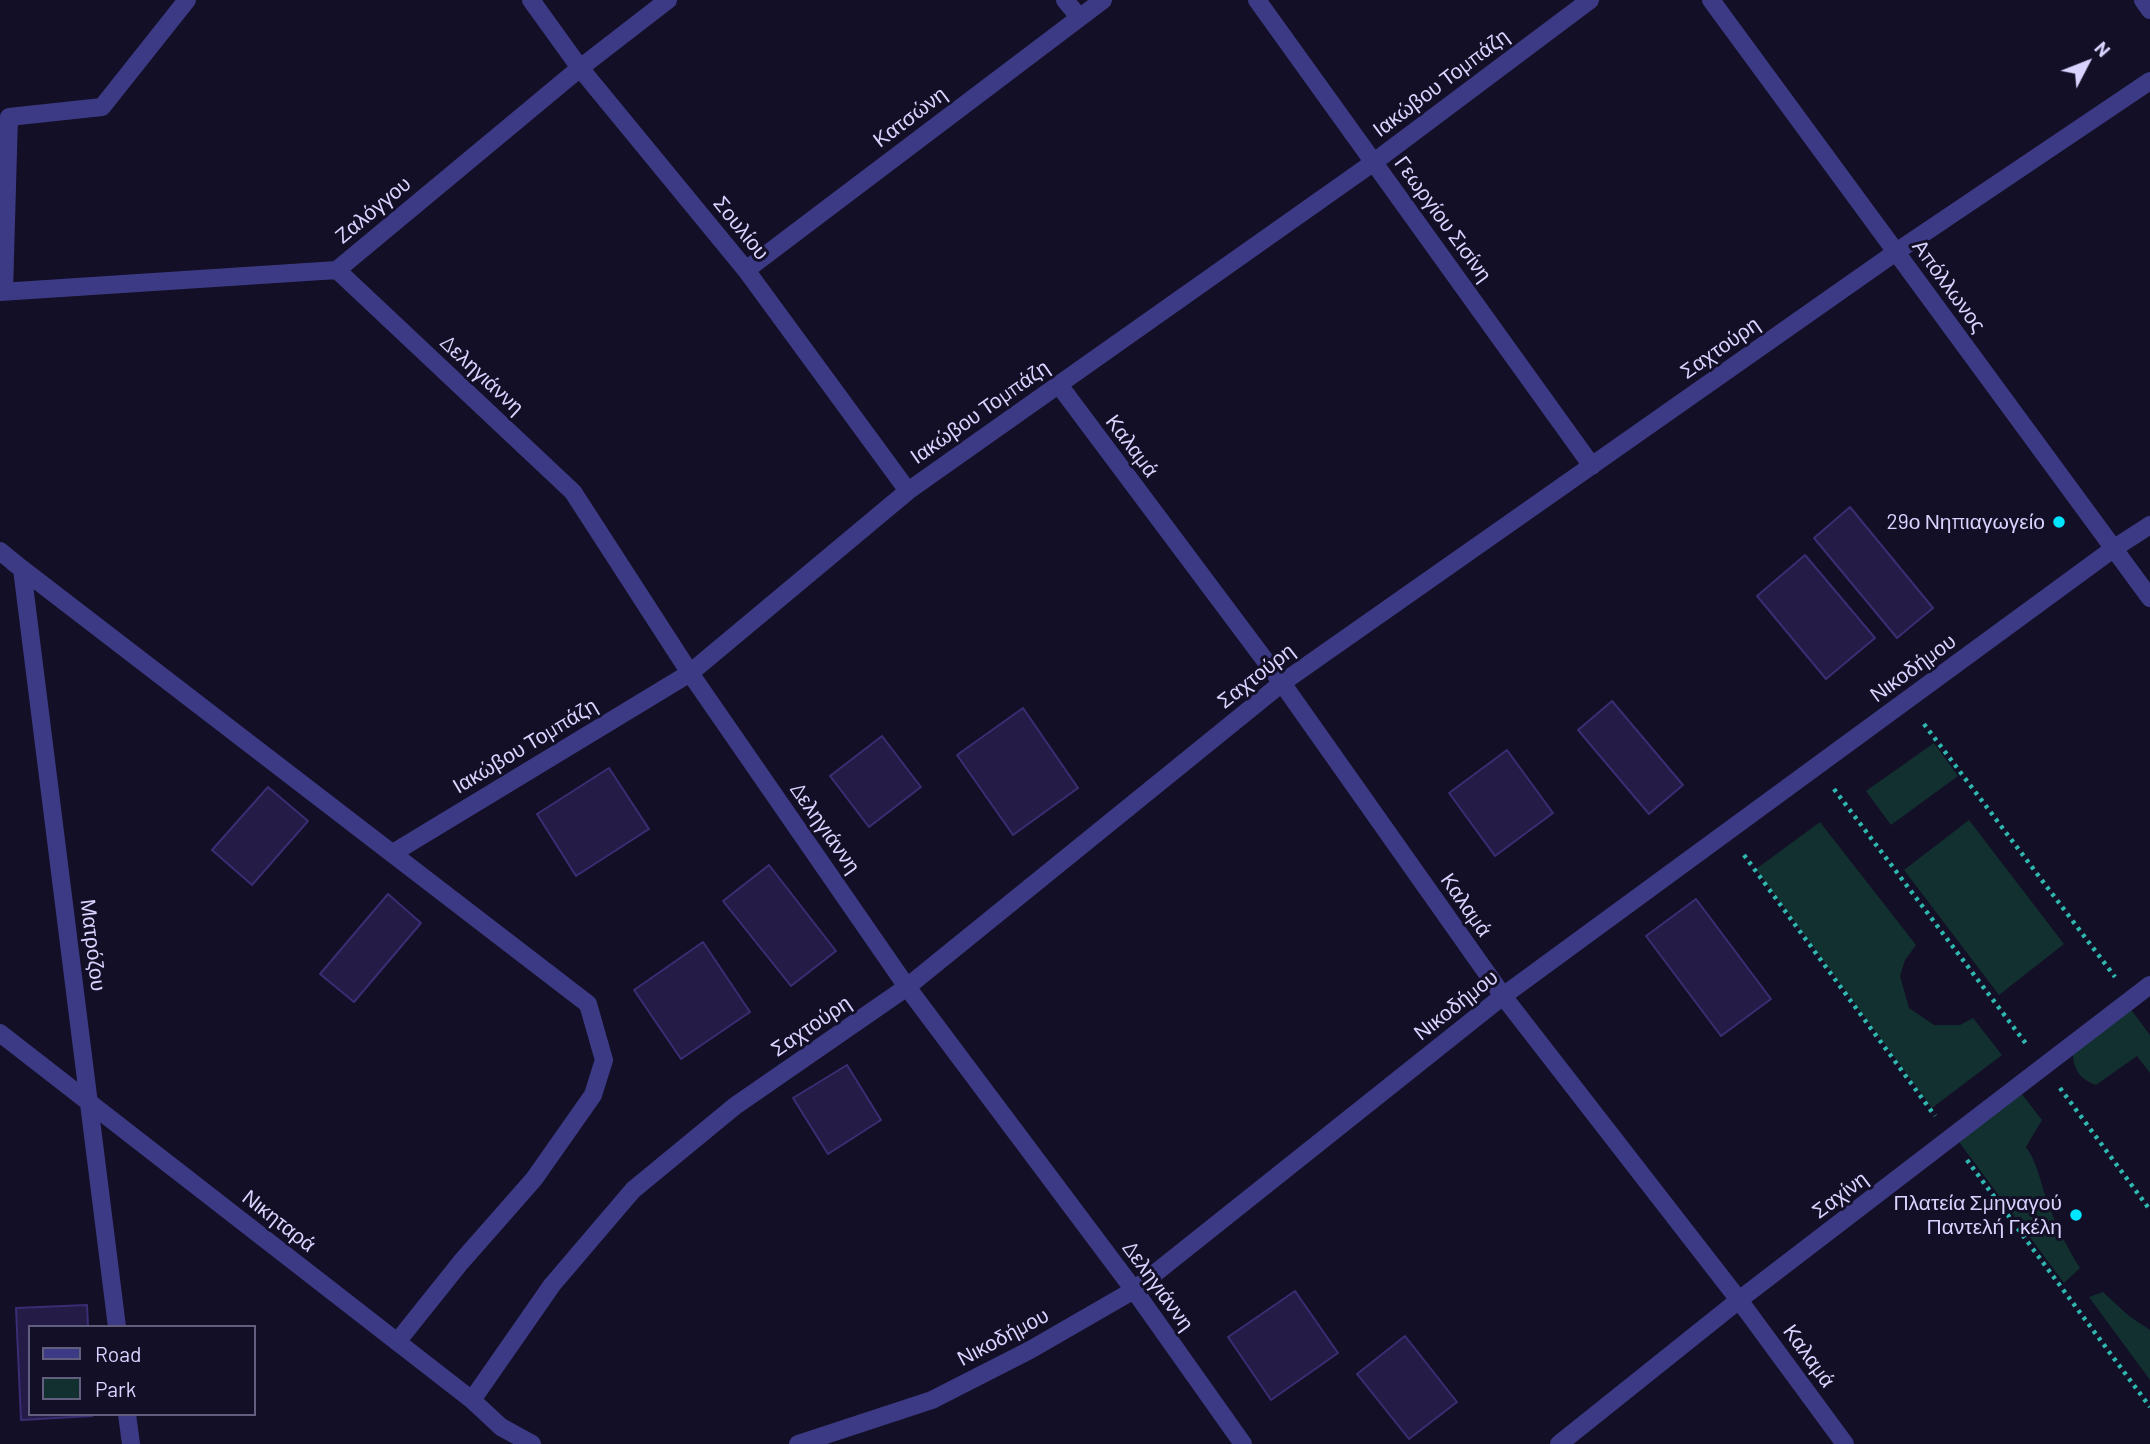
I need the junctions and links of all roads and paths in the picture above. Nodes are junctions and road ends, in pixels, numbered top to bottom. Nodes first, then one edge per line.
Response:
1 (187, 0) edge
2 (531, 0) edge
3 (668, 0) edge
4 (1065, 0) edge
5 (1103, 0) edge
6 (1257, 0) edge
7 (1590, 0) edge
8 (1711, 0) edge
9 (2143, 0) edge
10 (2150, 10) edge
11 (1079, 17) junction
12 (580, 68) junction
13 (2150, 81) edge
14 (1374, 162) junction
15 (1896, 252) junction
16 (337, 270) junction
17 (746, 270) junction
18 (2, 291) edge
19 (1059, 385) junction
20 (1592, 466) junction
21 (908, 491) junction
22 (2150, 525) edge
23 (2113, 549) junction
24 (12, 560) edge
25 (2150, 598) edge
26 (690, 673) junction
27 (1282, 683) junction
28 (1908, 701) junction
29 (1817, 766) junction
30 (393, 853) junction
31 (907, 988) junction
32 (2139, 992) edge
33 (1503, 996) junction
34 (0, 1032) edge
35 (2044, 1066) junction
36 (90, 1103) junction
37 (2150, 1210) edge
38 (1134, 1290) junction
39 (1739, 1300) junction
40 (117, 1325) edge
41 (397, 1342) junction
42 (472, 1401) junction
43 (127, 1416) edge
44 (131, 1444) edge
45 (532, 1444) edge
46 (798, 1444) edge
47 (1243, 1444) edge
48 (1559, 1444) edge
49 (1845, 1444) edge

1 - 18 street
2 - 12 street, Σουλίου
3 - 12 street, Ζαλόγγου
4 - 11 street
5 - 11 street, Κατσώνη
6 - 14 street, Γεωργίου Σισίνη
7 - 14 street, Ιακώβου Τομπάζη
8 - 15 street, Απόλλωνος
9 - 10 street
11 - 17 street, Κατσώνη
12 - 16 street, Ζαλόγγου
12 - 17 street, Σουλίου
13 - 15 street, Σαχτούρη
14 - 19 street, Ιακώβου Τομπάζη
14 - 20 street, Γεωργίου Σισίνη
15 - 20 street, Σαχτούρη
15 - 23 street, Απόλλωνος
16 - 18 street, Ζαλόγγου
16 - 26 street, Δεληγιάννη
17 - 21 street, Σουλίου
19 - 21 street, Ιακώβου Τομπάζη
19 - 27 street, Καλαμά
20 - 27 street, Σαχτούρη
21 - 26 street, Ιακώβου Τομπάζη
22 - 23 street, Νικοδήμου
23 - 25 street, Απόλλωνος
23 - 28 street, Νικοδήμου
24 - 30 street
24 - 36 street, Ματρόζου
26 - 30 street, Ιακώβου Τομπάζη
26 - 31 street, Δεληγιάννη
27 - 31 street, Σαχτούρη
27 - 33 street, Καλαμά
28 - 29 street, Νικοδήμου
28 - 32 path
29 - 33 street, Νικοδήμου
29 - 35 path
30 - 41 street
31 - 38 street, Δεληγιάννη
31 - 42 street, Σαχτούρη
32 - 35 street, Σαχίνη
33 - 38 street, Νικοδήμου
33 - 39 street, Καλαμά
34 - 36 street, Νικηταρά
35 - 37 path
35 - 39 street, Σαχίνη
36 - 40 street, Ματρόζου
36 - 41 street, Νικηταρά
38 - 46 street, Νικοδήμου
38 - 47 street, Δεληγιάννη
39 - 48 street, Σαχίνη
39 - 49 street, Καλαμά
41 - 42 street, Νικηταρά
42 - 45 street, Νικηταρά
43 - 44 street

